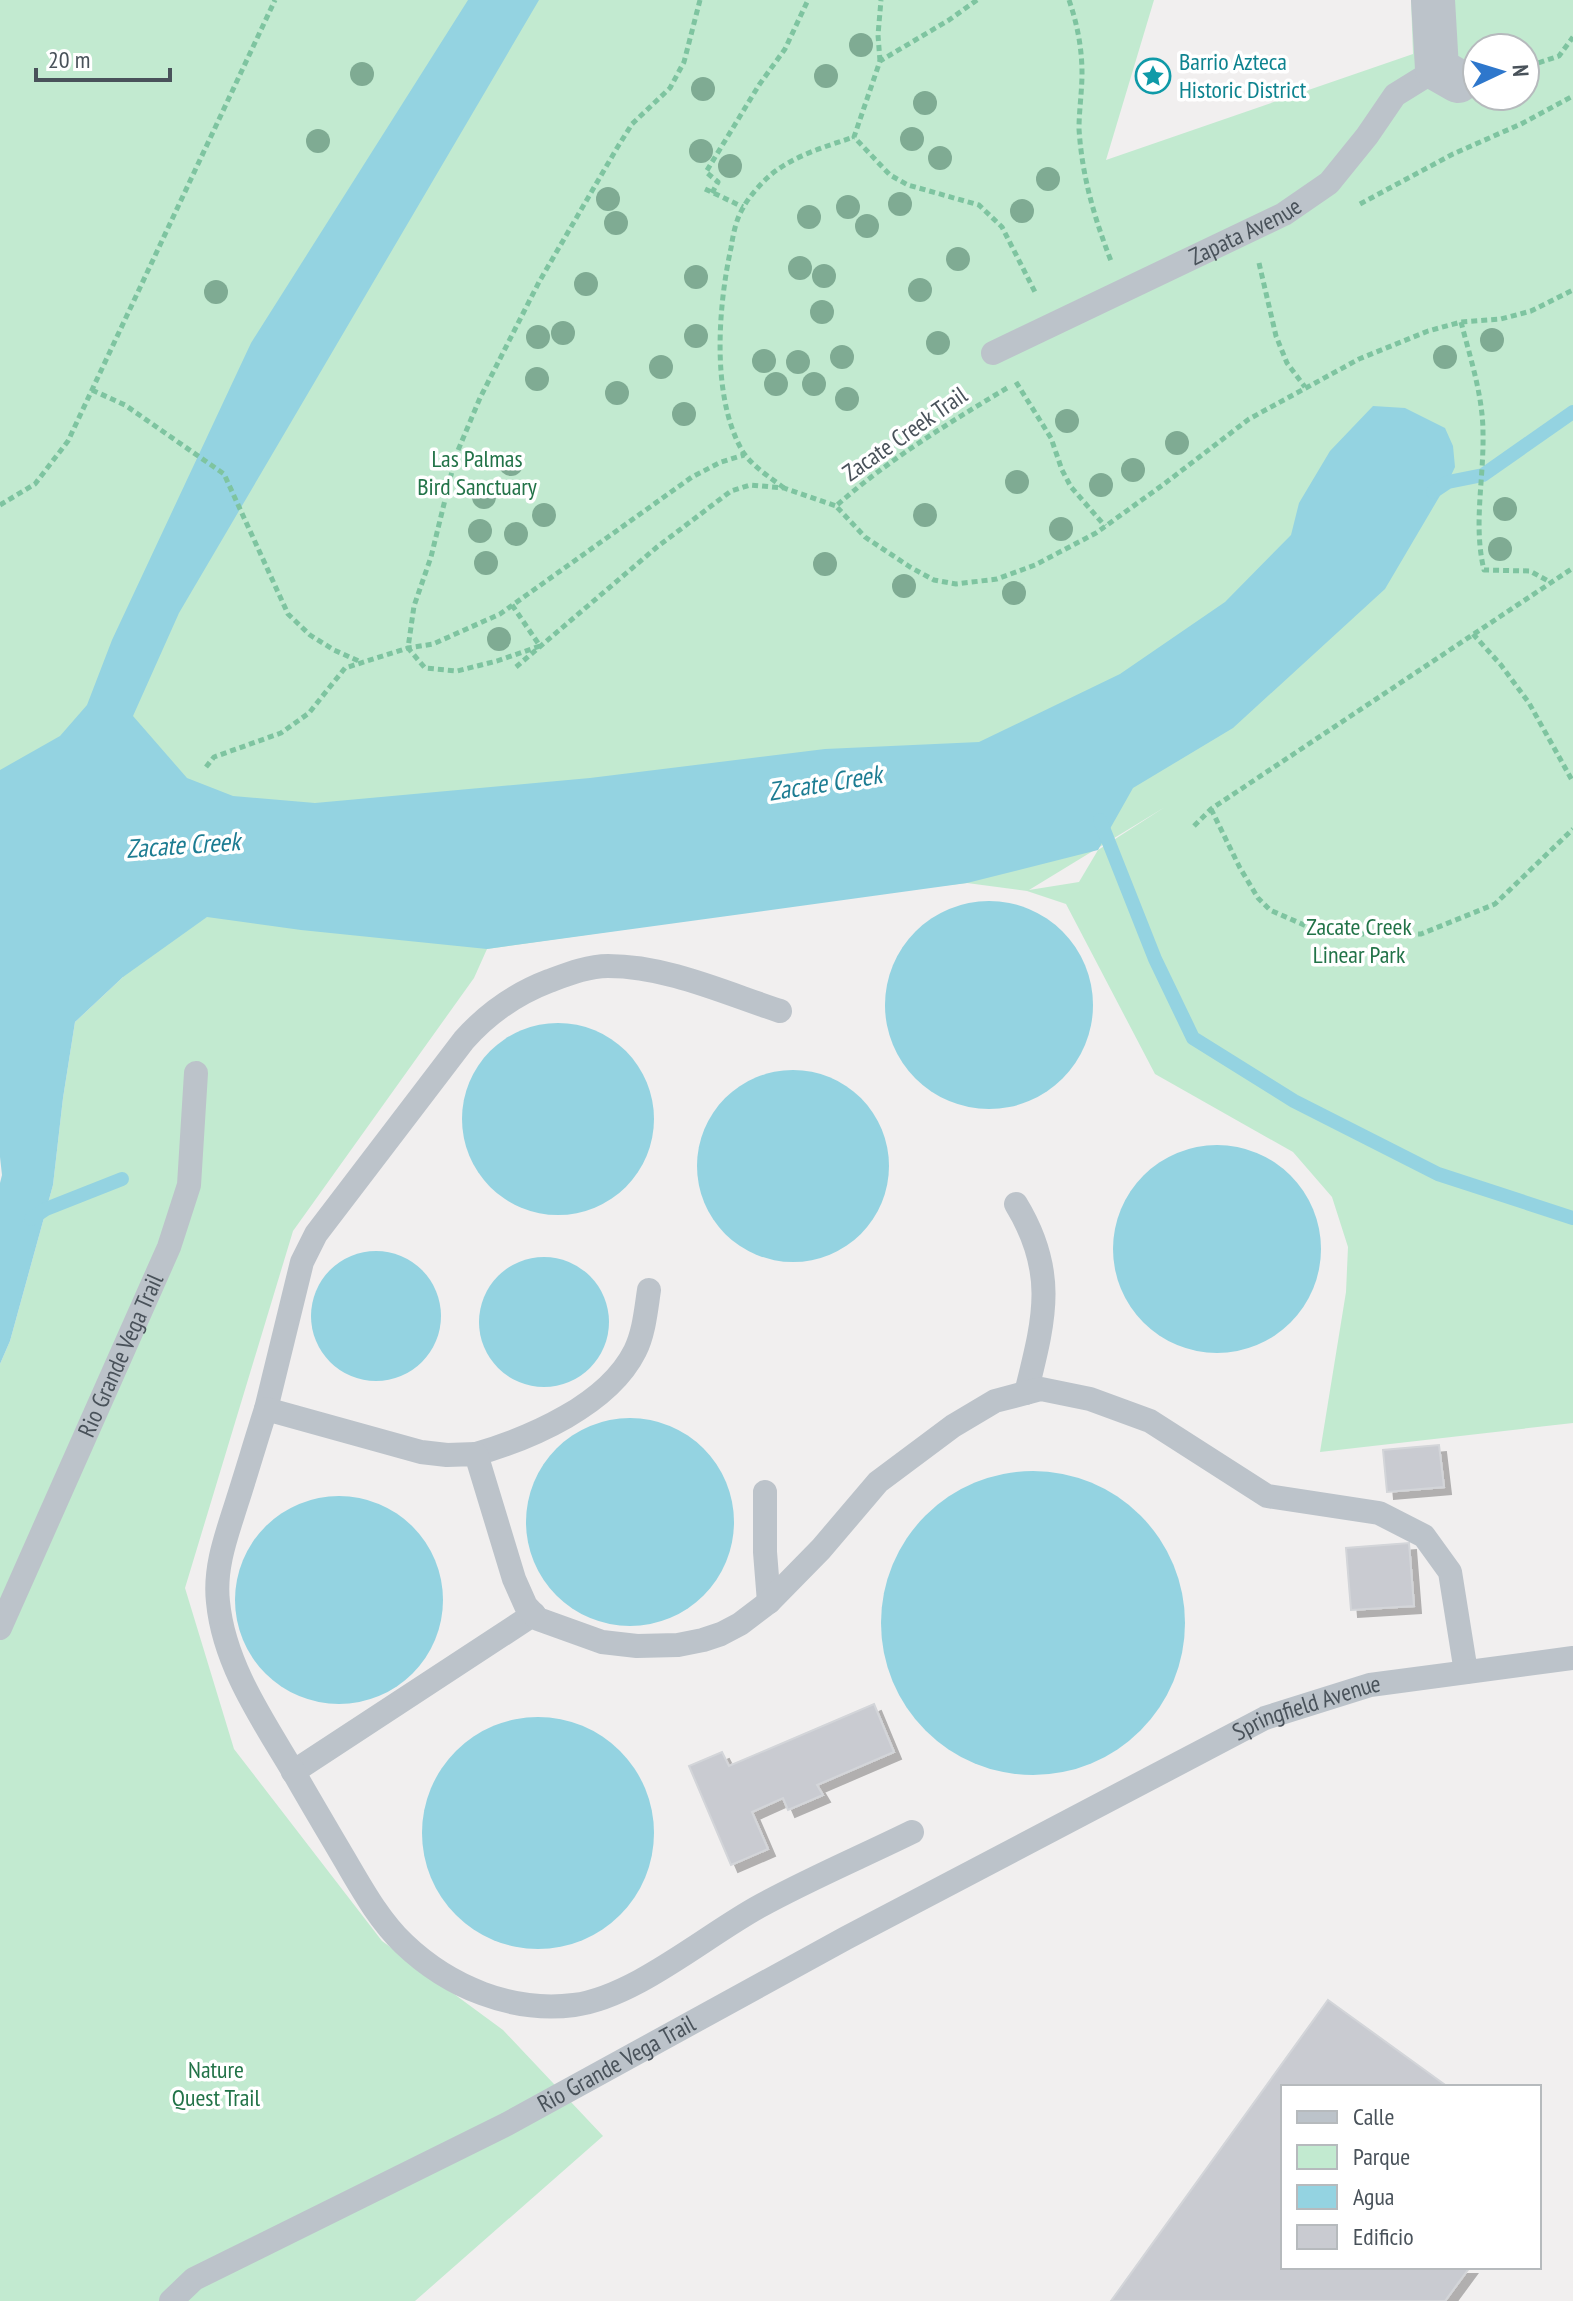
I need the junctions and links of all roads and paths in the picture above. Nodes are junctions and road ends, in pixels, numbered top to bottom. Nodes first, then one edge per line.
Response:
1 (275, 0) edge
2 (700, 0) edge
3 (808, 0) edge
4 (881, 0) edge
5 (977, 0) edge
6 (1069, 0) edge
7 (1433, 0) edge
8 (1573, 37) edge
9 (880, 61) junction
10 (1541, 62) edge
11 (1448, 75) joint
12 (1573, 96) edge
13 (854, 137) junction
14 (705, 189) dead end
15 (712, 193) junction
16 (743, 207) junction
17 (1347, 211) dead end
18 (1245, 265) dead end
19 (1123, 290) junction
20 (1573, 290) edge
21 (1461, 322) junction
22 (1051, 325) junction
23 (993, 353) dead end
24 (1029, 376) dead end
25 (1016, 382) junction
26 (1305, 387) junction
27 (92, 390) junction
28 (744, 455) junction
29 (784, 488) junction
30 (0, 505) edge
31 (836, 506) junction
32 (1105, 526) junction
33 (1573, 568) edge
34 (1550, 582) junction
35 (512, 605) junction
36 (1472, 634) junction
37 (540, 646) junction
38 (408, 648) junction
39 (362, 663) junction
40 (516, 667) dead end
41 (206, 767) dead end
42 (1573, 782) edge
43 (1211, 809) junction
44 (1194, 826) dead end
45 (1573, 829) edge
46 (780, 1011) dead end
47 (196, 1073) dead end
48 (1016, 1204) dead end
49 (649, 1290) dead end
50 (1026, 1393) junction
51 (266, 1409) junction
52 (476, 1454) junction
53 (765, 1492) dead end
54 (769, 1602) junction
55 (534, 1614) junction
56 (0, 1628) edge
57 (1573, 1658) edge
58 (1466, 1672) junction
59 (293, 1772) junction
60 (1061, 1825) joint
61 (912, 1832) dead end
62 (171, 2301) edge

1 - 27 path
2 - 38 path
3 - 15 path
4 - 9 path
5 - 9 path
6 - 19 path
7 - 11 street
8 - 10 path
9 - 13 path
11 - 19 lane, Zapata Avenue
12 - 17 path
13 - 16 path
13 - 22 path
14 - 15 path
15 - 16 path
16 - 28 path
18 - 26 path
19 - 22 lane, Zapata Avenue
20 - 21 path, Zacate Creek Trail
21 - 26 path, Zacate Creek Trail
21 - 34 path
22 - 23 lane, Zapata Avenue
24 - 25 path, Zacate Creek Trail
25 - 31 path, Zacate Creek Trail
25 - 32 path
26 - 32 path, Zacate Creek Trail
27 - 30 path
27 - 39 path
28 - 29 path
28 - 35 path
29 - 31 path
29 - 37 path
31 - 32 path, Zacate Creek Trail
33 - 34 path
34 - 36 path
35 - 37 path
35 - 38 path
36 - 42 path
36 - 43 path
37 - 38 path
37 - 40 path
38 - 39 path
39 - 41 path
43 - 44 path
43 - 45 path
46 - 51 lane
47 - 56 lane, Rio Grande Vega Trail
48 - 50 lane
49 - 52 lane
50 - 54 lane
50 - 58 lane
51 - 52 lane
51 - 59 lane
52 - 55 lane
53 - 54 lane
54 - 55 lane
55 - 59 lane
57 - 58 lane, Springfield Avenue
58 - 60 lane, Springfield Avenue
59 - 61 lane
60 - 62 lane, Rio Grande Vega Trail

